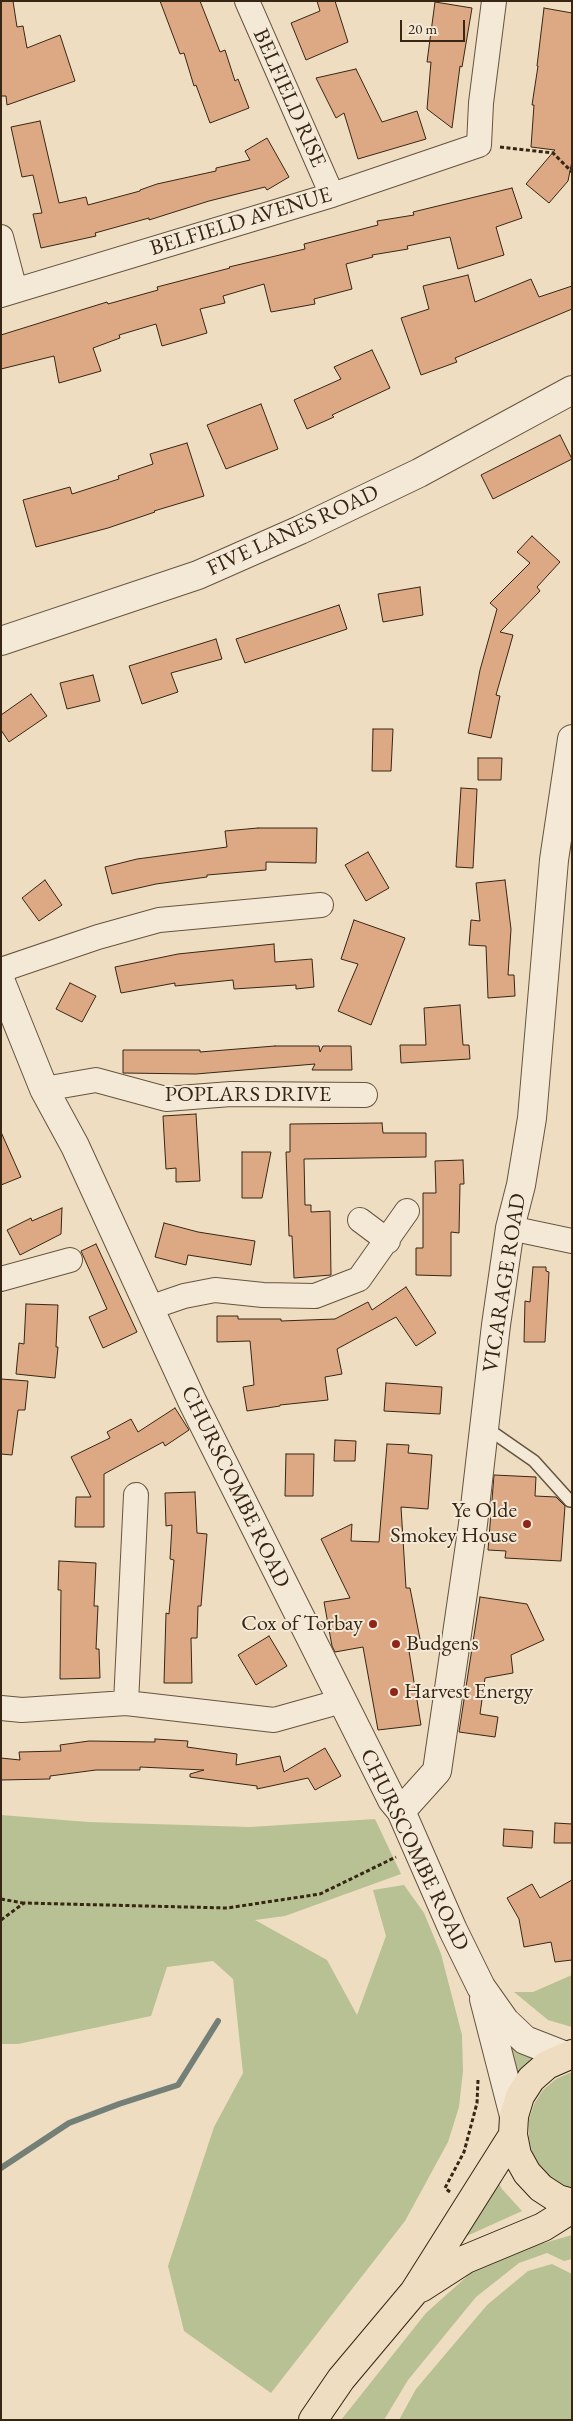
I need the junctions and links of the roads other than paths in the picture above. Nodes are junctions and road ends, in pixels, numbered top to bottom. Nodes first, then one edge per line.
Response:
1 (246, 1) edge
2 (494, 1) edge
3 (332, 195) junction
4 (1, 237) edge
5 (8, 293) edge
6 (572, 390) edge
7 (1, 641) edge
8 (572, 739) edge
9 (321, 905) dead end
10 (1, 970) edge
11 (1, 982) edge
12 (44, 1089) junction
13 (365, 1096) dead end
14 (407, 1211) dead end
15 (360, 1220) dead end
16 (510, 1228) junction
17 (388, 1241) junction
18 (572, 1241) edge
19 (70, 1260) dead end
20 (1, 1279) edge
21 (149, 1308) junction
22 (485, 1427) junction
23 (136, 1495) dead end
24 (570, 1502) dead end
25 (342, 1701) junction
26 (126, 1703) junction
27 (1, 1708) edge
28 (400, 1811) junction
29 (481, 1987) junction
30 (569, 2055) edge
31 (513, 2126) junction
32 (572, 2203) edge
33 (572, 2209) edge
34 (414, 2292) junction
35 (313, 2420) edge

1 - 3 street, BELFIELD RISE
2 - 3 street, BELFIELD AVENUE
3 - 5 street, BELFIELD AVENUE
4 - 5 street
6 - 7 street, FIVE LANES ROAD
8 - 16 street, VICARAGE ROAD
9 - 10 street
11 - 12 street, CHURSCOMBE ROAD
12 - 13 street, POPLARS DRIVE
12 - 21 street, CHURSCOMBE ROAD
14 - 17 street
15 - 17 street
16 - 18 street
16 - 22 street, VICARAGE ROAD
17 - 21 street
19 - 20 street
21 - 25 street, CHURSCOMBE ROAD
22 - 24 lane
22 - 28 street, VICARAGE ROAD
23 - 26 street
25 - 26 street
25 - 28 street, CHURSCOMBE ROAD
26 - 27 street
28 - 29 street, CHURSCOMBE ROAD
29 - 30 street, CHURSCOMBE ROAD
29 - 31 street, CHURSCOMBE ROAD
30 - 31 highway
31 - 32 highway
31 - 34 highway
33 - 34 highway
34 - 35 highway

